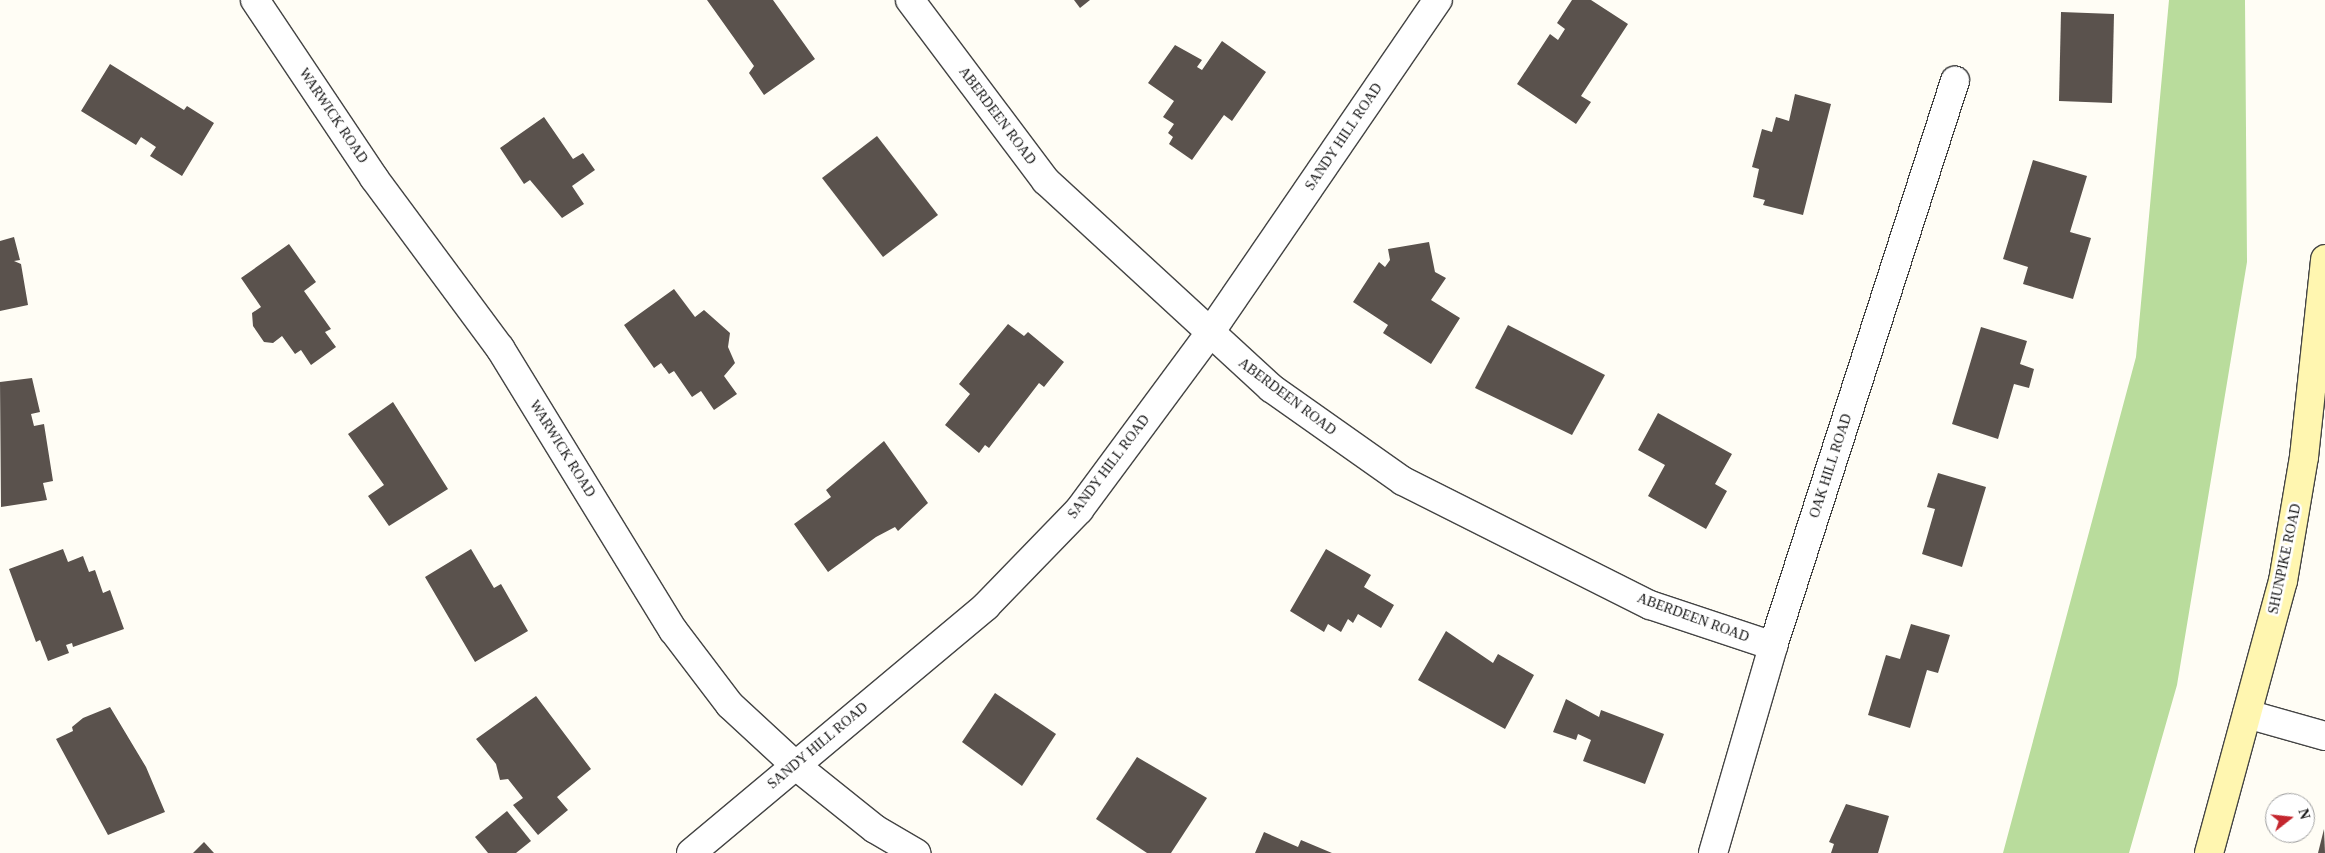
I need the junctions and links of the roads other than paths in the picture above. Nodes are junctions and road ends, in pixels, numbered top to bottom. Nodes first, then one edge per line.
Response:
1 (255, 0) edge
2 (910, 0) edge
3 (1438, 0) edge
4 (1955, 81) dead end
5 (2325, 259) edge
6 (1209, 334) junction
7 (1773, 646) junction
8 (2247, 714) junction
9 (2325, 736) edge
10 (795, 766) junction
11 (690, 853) edge
12 (916, 853) edge
13 (1713, 853) edge
14 (2209, 853) edge

1 - 10 street, WARWICK ROAD
2 - 6 street, ABERDEEN ROAD
3 - 6 street, SANDY HILL ROAD
4 - 7 street, OAK HILL ROAD
5 - 8 main road, SHUNPIKE ROAD
6 - 7 street, ABERDEEN ROAD
6 - 10 street, SANDY HILL ROAD
7 - 13 street, OAK HILL ROAD
8 - 9 street
8 - 14 main road, SHUNPIKE ROAD
10 - 11 street, SANDY HILL ROAD
10 - 12 street, WARWICK ROAD

